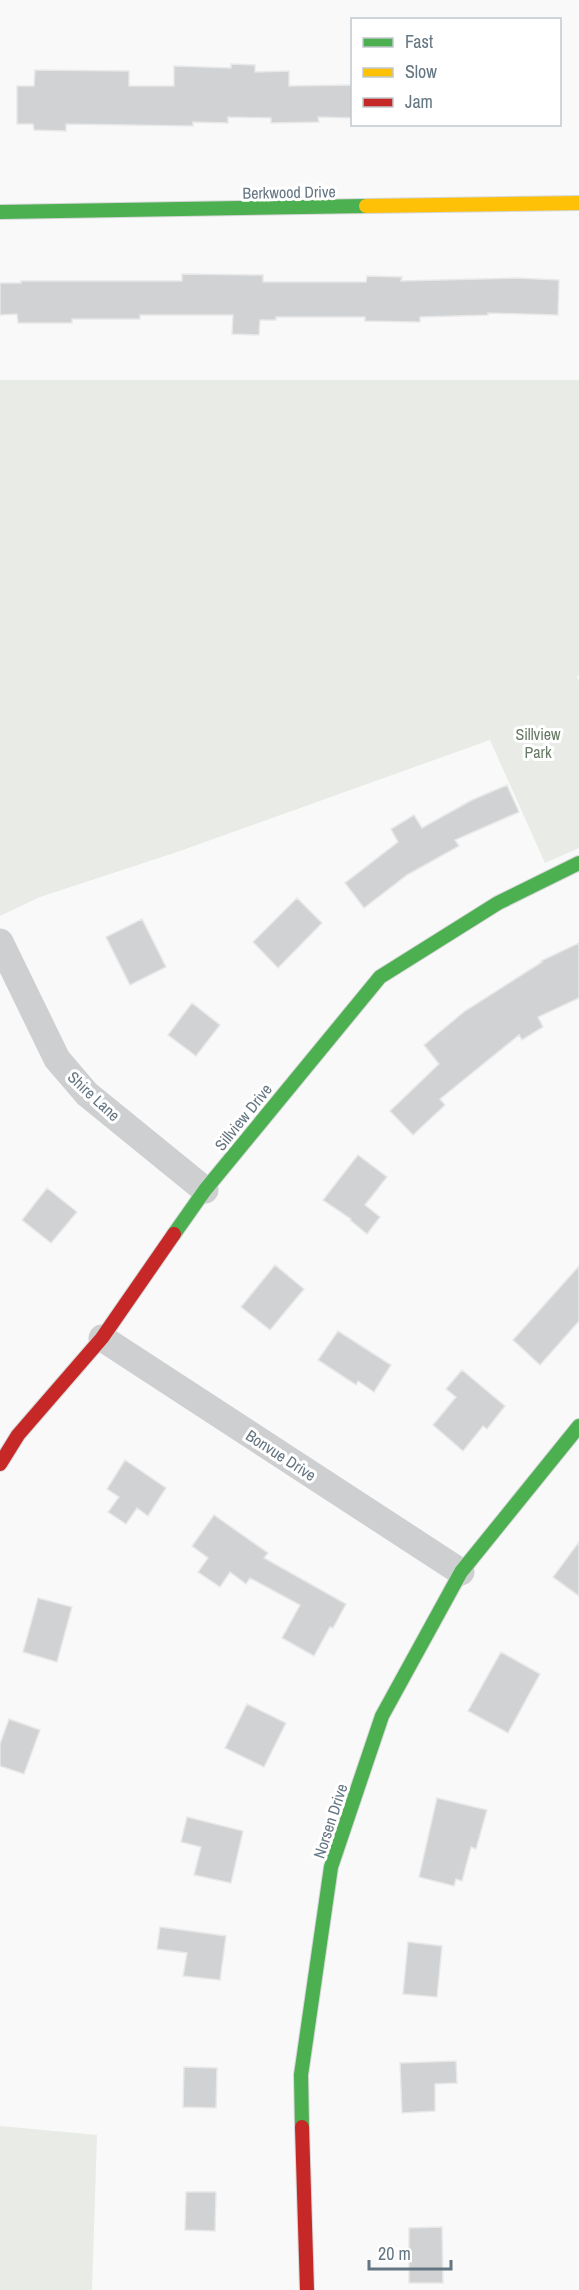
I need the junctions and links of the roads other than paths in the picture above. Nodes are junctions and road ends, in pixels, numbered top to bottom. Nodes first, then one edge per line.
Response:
1 (579, 203) edge
2 (0, 212) edge
3 (579, 863) edge
4 (0, 942) edge
5 (205, 1190) junction
6 (102, 1338) junction
7 (579, 1426) edge
8 (0, 1464) edge
9 (461, 1572) junction
10 (307, 2290) edge

1 - 2 street, Berkwood Drive
3 - 5 street, Sillview Drive
4 - 5 street, Shire Lane
5 - 6 street, Sillview Drive
6 - 8 street, Sillview Drive
6 - 9 street, Bonvue Drive
7 - 9 street, Norsen Drive
9 - 10 street, Norsen Drive

